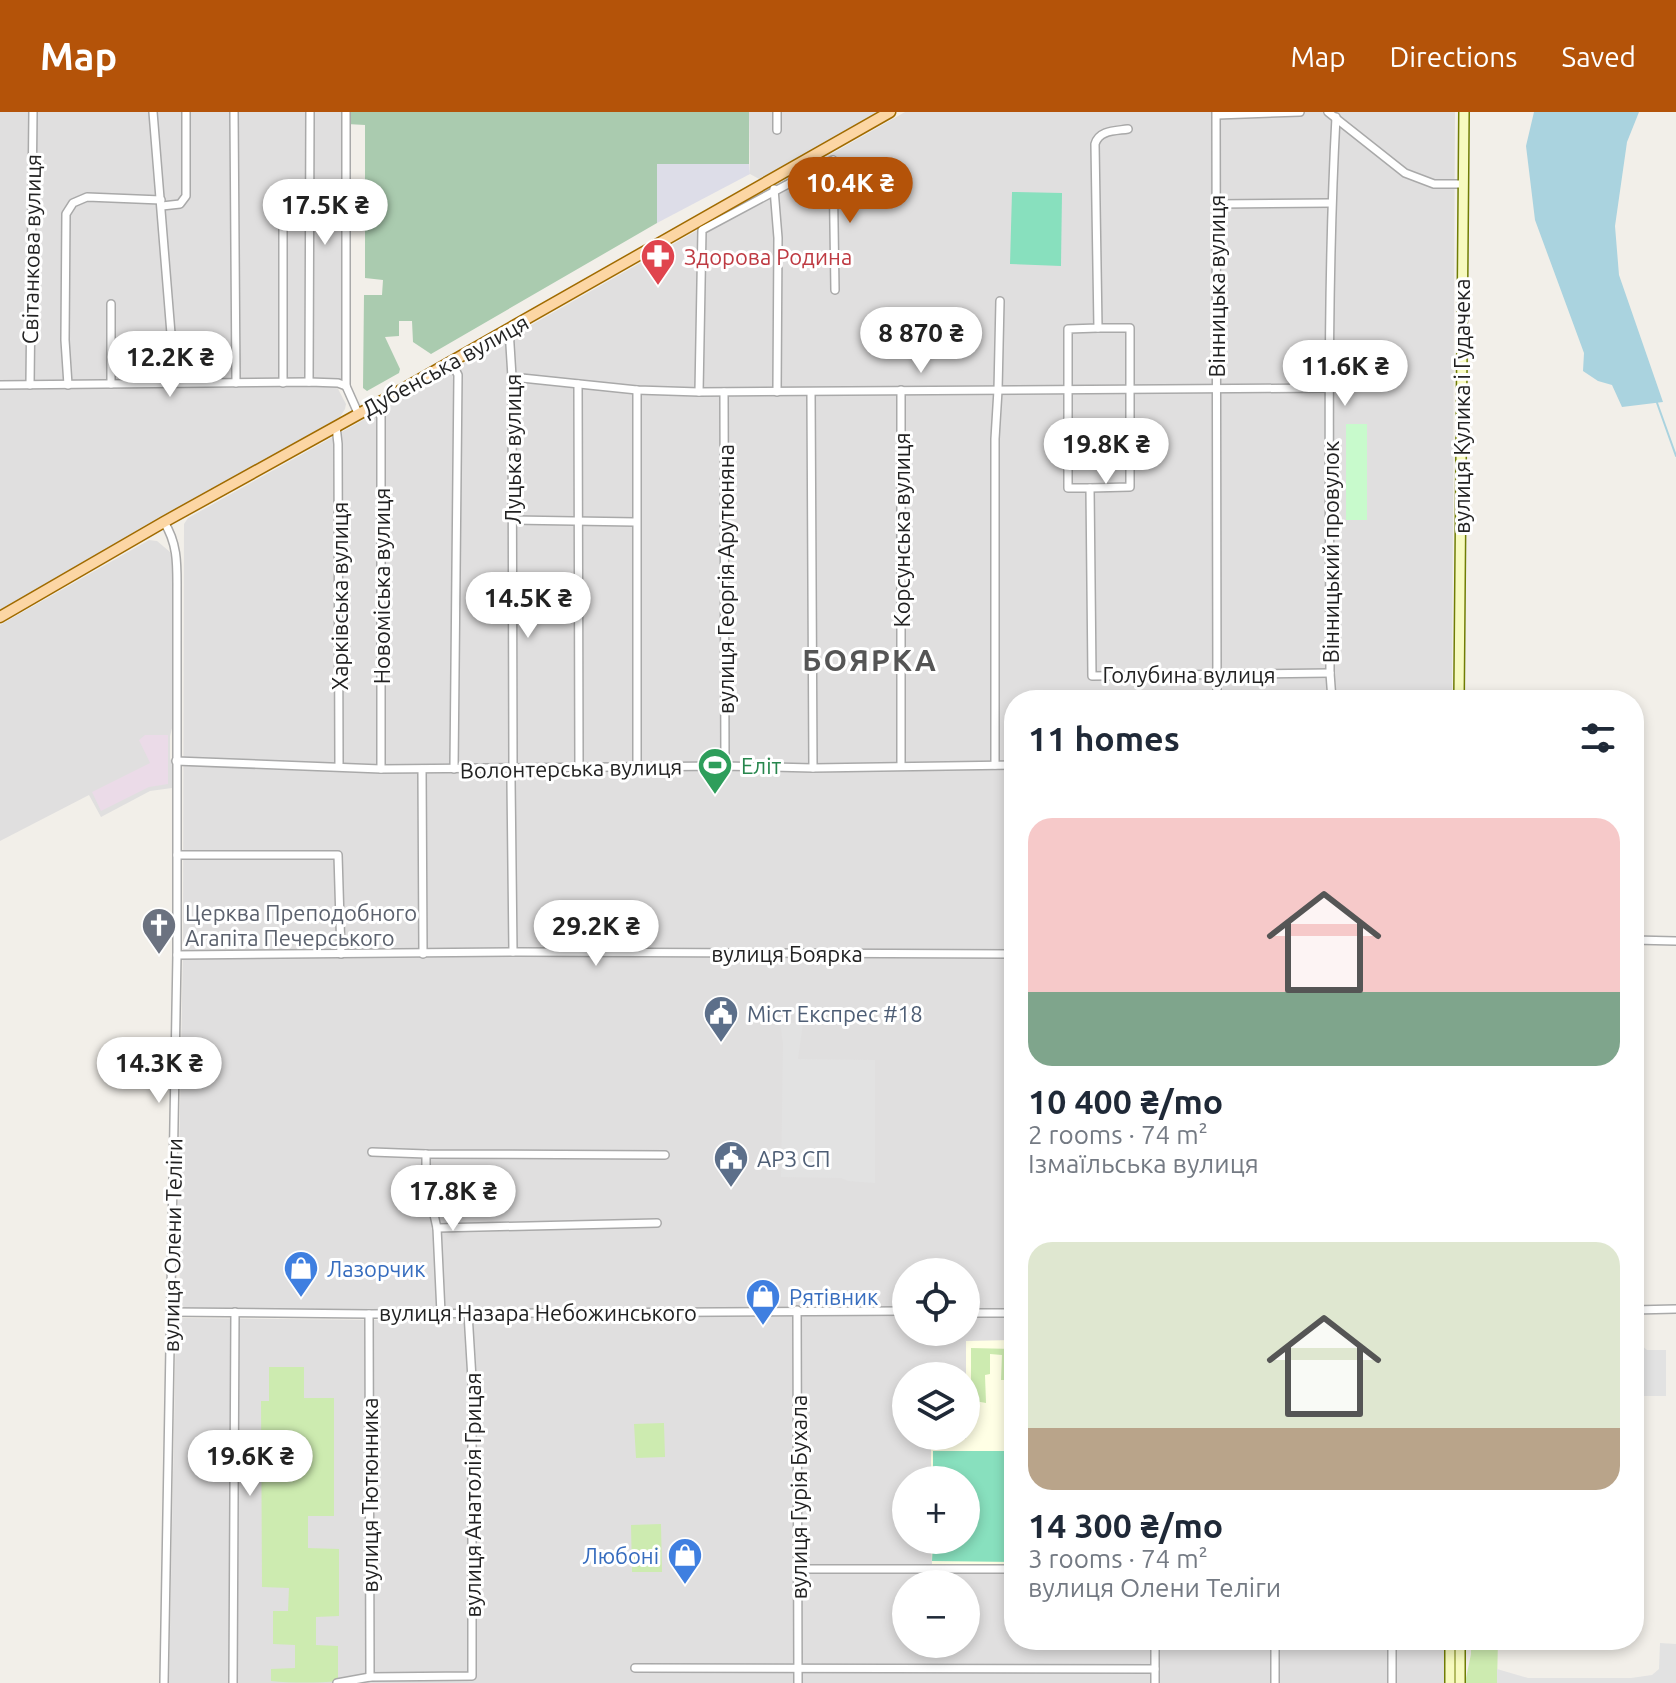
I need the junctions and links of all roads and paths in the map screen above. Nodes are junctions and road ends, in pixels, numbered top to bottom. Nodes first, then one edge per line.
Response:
1 (33, 112) edge
2 (153, 112) edge
3 (186, 112) edge
4 (234, 112) edge
5 (310, 112) edge
6 (346, 112) edge
7 (777, 112) edge
8 (890, 112) edge
9 (1300, 112) edge
10 (1464, 112) edge
11 (1216, 113) edge
12 (1332, 114) edge
13 (1128, 129) dead end
14 (777, 130) dead end
15 (1463, 184) junction
16 (774, 185) junction
17 (162, 203) junction
18 (1331, 203) junction
19 (1217, 204) junction
20 (283, 213) dead end
21 (835, 290) dead end
22 (1000, 301) dead end
23 (111, 304) dead end
24 (1098, 328) junction
25 (509, 329) junction
26 (451, 361) junction
27 (512, 377) junction
28 (309, 382) junction
29 (175, 383) junction
30 (236, 383) junction
31 (283, 383) junction
32 (111, 384) junction
33 (578, 384) junction
34 (0, 385) edge
35 (30, 385) junction
36 (68, 385) junction
37 (346, 386) junction
38 (1330, 388) junction
39 (1068, 389) junction
40 (1130, 389) junction
41 (1216, 389) junction
42 (637, 390) junction
43 (901, 390) junction
44 (998, 390) junction
45 (699, 392) junction
46 (724, 392) junction
47 (777, 392) junction
48 (811, 392) junction
49 (375, 405) junction
50 (358, 413) junction
51 (336, 426) junction
52 (1090, 488) junction
53 (513, 520) junction
54 (580, 521) junction
55 (164, 522) junction
56 (635, 522) junction
57 (0, 617) edge
58 (1330, 673) junction
59 (1217, 674) junction
60 (1217, 690) edge
61 (1331, 690) edge
62 (1459, 690) edge
63 (176, 761) junction
64 (995, 765) junction
65 (1004, 765) edge
66 (339, 766) junction
67 (725, 766) junction
68 (901, 766) junction
69 (513, 767) junction
70 (579, 767) junction
71 (637, 767) junction
72 (813, 768) junction
73 (381, 769) junction
74 (422, 769) junction
75 (454, 769) junction
76 (177, 855) junction
77 (1644, 940) edge
78 (1676, 941) edge
79 (513, 952) junction
80 (341, 954) junction
81 (423, 954) junction
82 (1004, 954) edge
83 (177, 955) junction
84 (372, 1152) dead end
85 (426, 1154) junction
86 (665, 1155) dead end
87 (657, 1223) dead end
88 (437, 1228) junction
89 (1676, 1309) edge
90 (797, 1310) junction
91 (1644, 1310) edge
92 (892, 1311) edge
93 (171, 1312) junction
94 (235, 1312) junction
95 (441, 1313) junction
96 (468, 1313) junction
97 (980, 1313) edge
98 (1004, 1313) edge
99 (369, 1314) junction
100 (797, 1569) junction
101 (1004, 1569) edge
102 (1155, 1650) edge
103 (1275, 1650) edge
104 (1392, 1650) edge
105 (1450, 1650) edge
106 (1460, 1650) edge
107 (635, 1668) dead end
108 (798, 1669) junction
109 (1155, 1669) junction
110 (370, 1677) junction
111 (164, 1683) edge
112 (233, 1683) edge
113 (337, 1683) edge
114 (798, 1683) edge
115 (1155, 1683) edge
116 (1275, 1683) edge
117 (1392, 1683) edge
118 (1450, 1683) edge
119 (1460, 1683) edge

1 - 35 street, Світанкова вулиця
2 - 17 street
3 - 17 street
4 - 30 street
5 - 28 street
6 - 37 street
7 - 14 street
8 - 16 main road, Дубенська вулиця
9 - 11 street
10 - 15 main road, вулиця Кулика і Гудачека
11 - 19 street, Вінницька вулиця
12 - 15 street
12 - 18 street, Вінницький провулок
13 - 24 street
15 - 62 main road, вулиця Кулика і Гудачека
16 - 21 street
16 - 25 main road, Дубенська вулиця
16 - 45 street
16 - 47 street
17 - 29 street
17 - 36 street
18 - 19 street
18 - 38 street, Вінницький провулок
19 - 41 street, Вінницька вулиця
20 - 31 street
22 - 44 street
23 - 32 street
24 - 39 street
24 - 40 street
25 - 26 main road, Дубенська вулиця
25 - 27 street, Луцька вулиця
26 - 49 main road, Дубенська вулиця
26 - 75 street
27 - 33 street
27 - 53 street, Луцька вулиця
28 - 31 street
28 - 37 street
29 - 30 street
29 - 32 street
30 - 31 street
32 - 36 street
33 - 42 street
33 - 54 street
34 - 35 street
35 - 36 street
37 - 50 street
38 - 41 street
38 - 58 street, Вінницький провулок
39 - 40 street
39 - 44 street
39 - 52 street
40 - 41 street
40 - 52 street
41 - 59 street, Вінницька вулиця
42 - 45 street
42 - 56 street
43 - 44 street
43 - 48 street
43 - 68 street, Корсунська вулиця
44 - 64 street
45 - 46 street
46 - 47 street
46 - 67 street, вулиця Георгія Арутюняна
47 - 48 street
48 - 72 street
49 - 50 main road, Дубенська вулиця
49 - 73 street, Новоміська вулиця
50 - 51 main road, Дубенська вулиця
51 - 55 main road, Дубенська вулиця
51 - 66 street, Харківська вулиця
52 - 59 street, Голубина вулиця
53 - 54 street
53 - 69 street, Луцька вулиця
54 - 56 street
54 - 70 street
55 - 57 main road, Дубенська вулиця
55 - 63 street, вулиця Олени Теліги
56 - 71 street
58 - 59 street, Голубина вулиця
58 - 61 street, Вінницький провулок
59 - 60 street, Вінницька вулиця
63 - 66 street, Волонтерська вулиця
63 - 76 street, вулиця Олени Теліги
64 - 65 street, Волонтерська вулиця
64 - 68 street, Волонтерська вулиця
66 - 73 street, Волонтерська вулиця
67 - 71 street, Волонтерська вулиця
67 - 72 street, Волонтерська вулиця
68 - 72 street, Волонтерська вулиця
69 - 70 street, Волонтерська вулиця
69 - 75 street, Волонтерська вулиця
69 - 79 street, Луцька вулиця
70 - 71 street, Волонтерська вулиця
73 - 74 street, Волонтерська вулиця
74 - 75 street, Волонтерська вулиця
74 - 81 street
76 - 80 street
76 - 83 street, вулиця Олени Теліги
77 - 78 street
79 - 81 street, вулиця Боярка
79 - 82 street, вулиця Боярка
80 - 81 street, вулиця Боярка
80 - 83 street, вулиця Боярка
83 - 93 street, вулиця Олени Теліги
84 - 85 street
85 - 86 street
85 - 88 street
87 - 88 street
88 - 95 street
89 - 91 street
90 - 92 street, вулиця Назара Небожинського
90 - 96 street, вулиця Назара Небожинського
90 - 100 street, вулиця Гурія Бухала
93 - 94 street, вулиця Назара Небожинського
93 - 111 street, вулиця Олени Теліги
94 - 99 street, вулиця Назара Небожинського
94 - 112 street
95 - 96 street, вулиця Назара Небожинського
95 - 99 street, вулиця Назара Небожинського
96 - 110 street, вулиця Анатолія Грицая
97 - 98 street
99 - 110 street, вулиця Тютюнника
100 - 101 street
100 - 108 street, вулиця Гурія Бухала
102 - 109 street
103 - 116 street
104 - 117 street
105 - 118 main road
106 - 119 main road
107 - 108 street
108 - 109 street
108 - 114 street, вулиця Гурія Бухала
109 - 115 street
110 - 113 street

